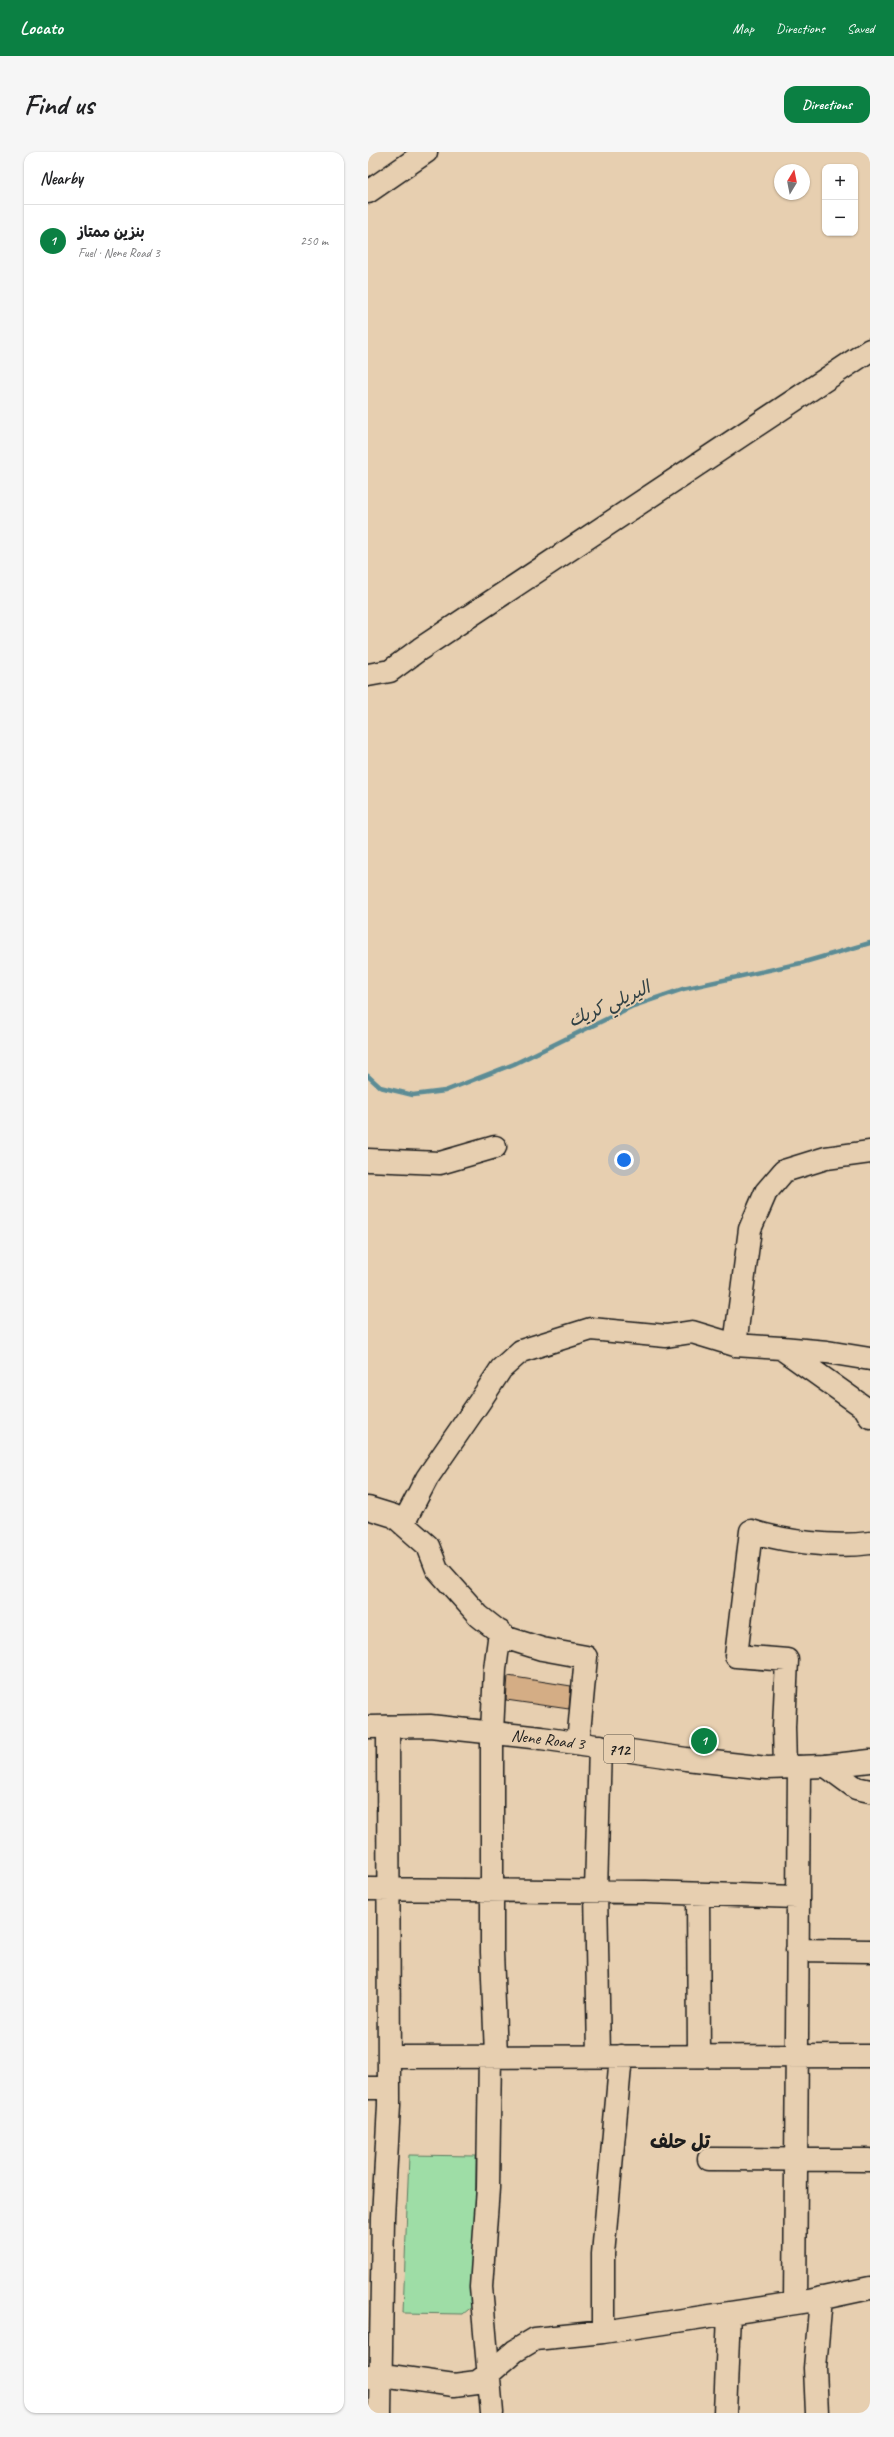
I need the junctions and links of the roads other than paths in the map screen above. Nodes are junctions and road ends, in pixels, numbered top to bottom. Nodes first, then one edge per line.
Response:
1 (426, 152) edge
2 (368, 192) edge
3 (870, 350) edge
4 (368, 675) edge
5 (494, 1147) dead end
6 (870, 1152) edge
7 (368, 1160) edge
8 (735, 1345) junction
9 (781, 1348) junction
10 (870, 1359) edge
11 (870, 1417) edge
12 (368, 1508) edge
13 (403, 1524) junction
14 (870, 1543) edge
15 (500, 1632) junction
16 (378, 1727) edge
17 (492, 1732) junction
18 (578, 1743) junction
19 (600, 1746) junction
20 (870, 1761) edge
21 (826, 1766) junction
22 (792, 1767) junction
23 (870, 1791) edge
24 (378, 1890) edge
25 (492, 1890) junction
26 (596, 1891) junction
27 (698, 1894) junction
28 (797, 1897) junction
29 (797, 1950) junction
30 (870, 1951) edge
31 (493, 2056) junction
32 (599, 2056) junction
33 (621, 2056) junction
34 (699, 2056) junction
35 (797, 2056) junction
36 (870, 2056) edge
37 (389, 2057) junction
38 (378, 2088) edge
39 (796, 2158) junction
40 (709, 2159) dead end
41 (870, 2160) edge
42 (376, 2191) edge
43 (870, 2288) edge
44 (821, 2298) junction
45 (795, 2302) junction
46 (729, 2313) junction
47 (603, 2332) junction
48 (488, 2375) junction
49 (374, 2376) edge
50 (380, 2413) edge
51 (492, 2413) edge
52 (725, 2413) edge
53 (817, 2413) edge

1 - 2 street
3 - 4 street
5 - 7 street
6 - 8 street
8 - 9 street
8 - 13 street
9 - 10 street
9 - 11 street
12 - 13 street
13 - 15 street
14 - 22 street
15 - 17 street
15 - 18 street
16 - 17 street, Nene Road 3 / 712
16 - 24 street
17 - 18 street, Nene Road 3 / 712
17 - 25 street
18 - 19 street, Nene Road 3 / 712
19 - 22 street, Nene Road 3 / 712
19 - 26 street
20 - 21 street, Nene Road 3 / 712
21 - 22 street, Nene Road 3 / 712
21 - 23 street
22 - 28 street
24 - 25 street
24 - 37 street
25 - 26 street
25 - 31 street
26 - 27 street
26 - 32 street
27 - 28 street
27 - 34 street
28 - 29 street
29 - 30 street
29 - 35 street
31 - 32 street
31 - 37 street
31 - 48 street
32 - 33 street
33 - 34 street
33 - 47 street
34 - 35 street
35 - 36 street
35 - 39 street
37 - 38 street
38 - 42 street
39 - 40 street
39 - 41 street
39 - 45 street
42 - 49 street
43 - 44 street
44 - 45 street
44 - 53 street
45 - 46 street
46 - 47 street
46 - 52 street
47 - 48 street
48 - 49 street
48 - 51 street
49 - 50 street

